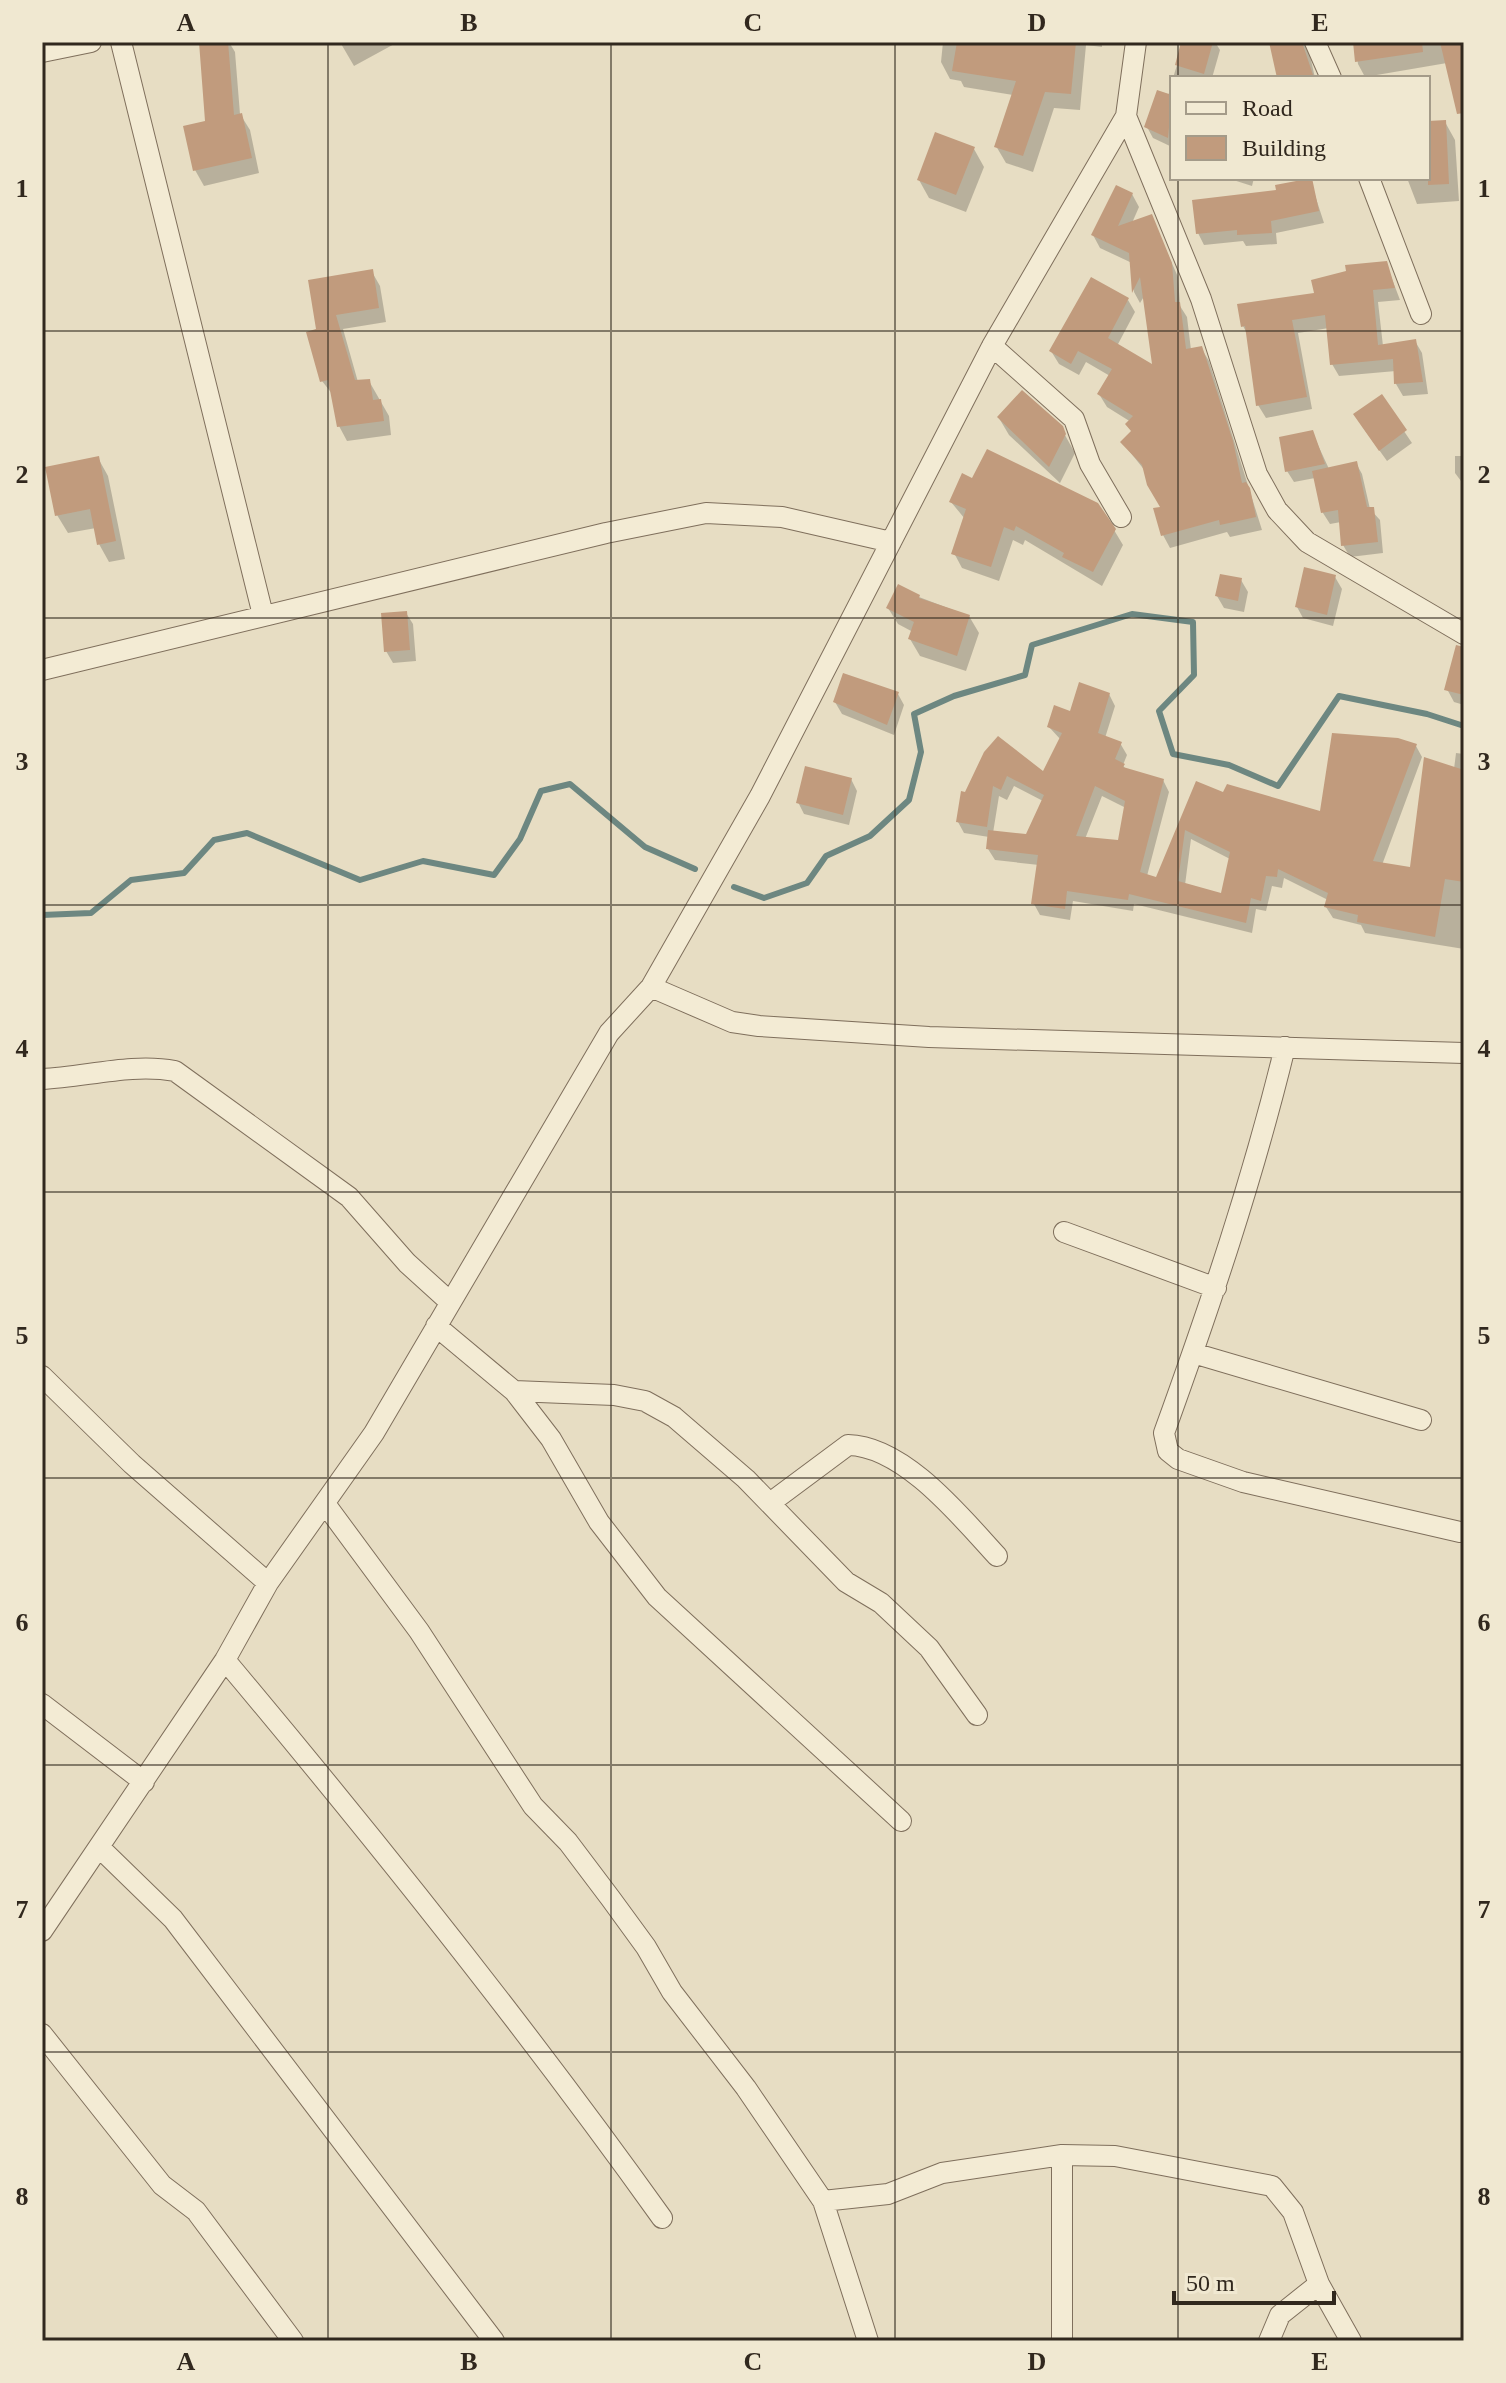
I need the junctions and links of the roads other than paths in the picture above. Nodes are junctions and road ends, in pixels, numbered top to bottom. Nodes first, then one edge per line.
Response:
1 (91, 42) edge
2 (121, 42) edge
3 (1136, 42) edge
4 (1315, 42) edge
5 (42, 52) edge
6 (1330, 76) edge
7 (1126, 116) junction
8 (1370, 180) edge
9 (1421, 314) dead end
10 (992, 346) junction
11 (1121, 517) dead end
12 (891, 542) junction
13 (263, 615) junction
14 (1464, 634) edge
15 (42, 670) edge
16 (651, 987) junction
17 (1285, 1047) junction
18 (1464, 1053) edge
19 (42, 1079) edge
20 (1064, 1232) dead end
21 (1216, 1288) junction
22 (450, 1302) junction
23 (436, 1326) junction
24 (1193, 1353) junction
25 (42, 1376) edge
26 (514, 1391) junction
27 (1421, 1420) dead end
28 (770, 1503) junction
29 (326, 1505) junction
30 (1460, 1532) dead end
31 (997, 1556) dead end
32 (268, 1583) junction
33 (225, 1660) junction
34 (42, 1704) edge
35 (977, 1715) dead end
36 (144, 1782) junction
37 (901, 1821) dead end
38 (100, 1848) junction
39 (42, 1931) edge
40 (42, 2034) edge
41 (1062, 2155) junction
42 (823, 2201) junction
43 (662, 2218) dead end
44 (1319, 2284) junction
45 (293, 2341) edge
46 (494, 2341) edge
47 (868, 2341) edge
48 (1062, 2341) edge
49 (1269, 2341) edge
50 (1351, 2341) edge

1 - 5 street
2 - 13 street
3 - 7 street
4 - 6 street
7 - 10 street
7 - 14 street
8 - 9 street
10 - 11 street
10 - 12 street
12 - 13 street
12 - 16 street
13 - 15 street
16 - 17 street
16 - 22 street
17 - 18 street
17 - 21 street
19 - 22 street
20 - 21 street
21 - 24 street
22 - 23 street
23 - 26 street
23 - 29 street
24 - 27 street
24 - 30 street
25 - 32 street
26 - 28 street
26 - 37 street
28 - 31 street
28 - 35 street
29 - 32 street
29 - 42 street
32 - 33 street
33 - 36 street
33 - 43 street
34 - 36 street
36 - 38 street
38 - 39 street
38 - 46 street
40 - 45 street
41 - 42 street
41 - 44 street
41 - 48 street
42 - 47 street
44 - 49 street
44 - 50 street

